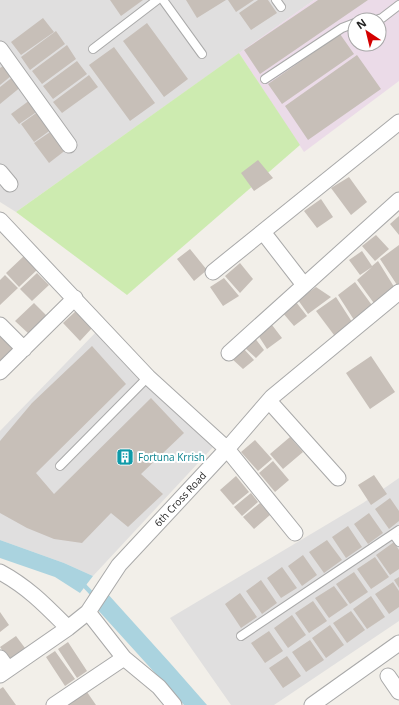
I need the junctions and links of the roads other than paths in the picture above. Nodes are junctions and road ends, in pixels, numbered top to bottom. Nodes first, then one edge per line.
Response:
1 (157, 0) edge
2 (163, 0) edge
3 (276, 0) edge
4 (399, 5) edge
5 (281, 8) dead end
6 (387, 14) edge
7 (347, 26) edge
8 (93, 49) dead end
9 (0, 50) edge
10 (202, 54) dead end
11 (265, 79) dead end
12 (399, 122) edge
13 (69, 145) dead end
14 (0, 172) edge
15 (10, 184) dead end
16 (399, 200) edge
17 (0, 220) edge
18 (263, 232) junction
19 (213, 272) dead end
20 (304, 285) junction
21 (399, 292) edge
22 (75, 298) junction
23 (0, 325) edge
24 (24, 348) junction
25 (229, 353) dead end
26 (0, 372) edge
27 (148, 377) junction
28 (269, 401) junction
29 (227, 449) junction
30 (60, 466) dead end
31 (338, 478) dead end
32 (396, 532) edge
33 (295, 533) dead end
34 (399, 542) edge
35 (0, 572) edge
36 (91, 608) junction
37 (68, 628) junction
38 (241, 636) dead end
39 (399, 643) edge
40 (124, 658) junction
41 (3, 668) edge
42 (388, 676) dead end
43 (399, 692) edge
44 (54, 705) edge
45 (174, 705) edge
46 (312, 705) edge

1 - 8 lane
2 - 10 lane
3 - 5 lane
4 - 6 lane
7 - 11 lane
9 - 13 street
12 - 18 street
14 - 15 street
16 - 20 street
17 - 22 street
18 - 19 street
18 - 20 street
20 - 25 street
21 - 28 street, 6th Cross Road
22 - 24 street
22 - 27 street
23 - 24 street
24 - 26 street
27 - 29 street
27 - 30 lane
28 - 29 street, 6th Cross Road
28 - 31 street
29 - 33 street
29 - 36 street, 6th Cross Road
32 - 34 lane
32 - 38 lane
35 - 37 street
36 - 37 street, 6th Cross Road
36 - 40 street
37 - 41 street, 6th Cross Road
39 - 46 street
40 - 44 street
40 - 45 street
42 - 43 street

